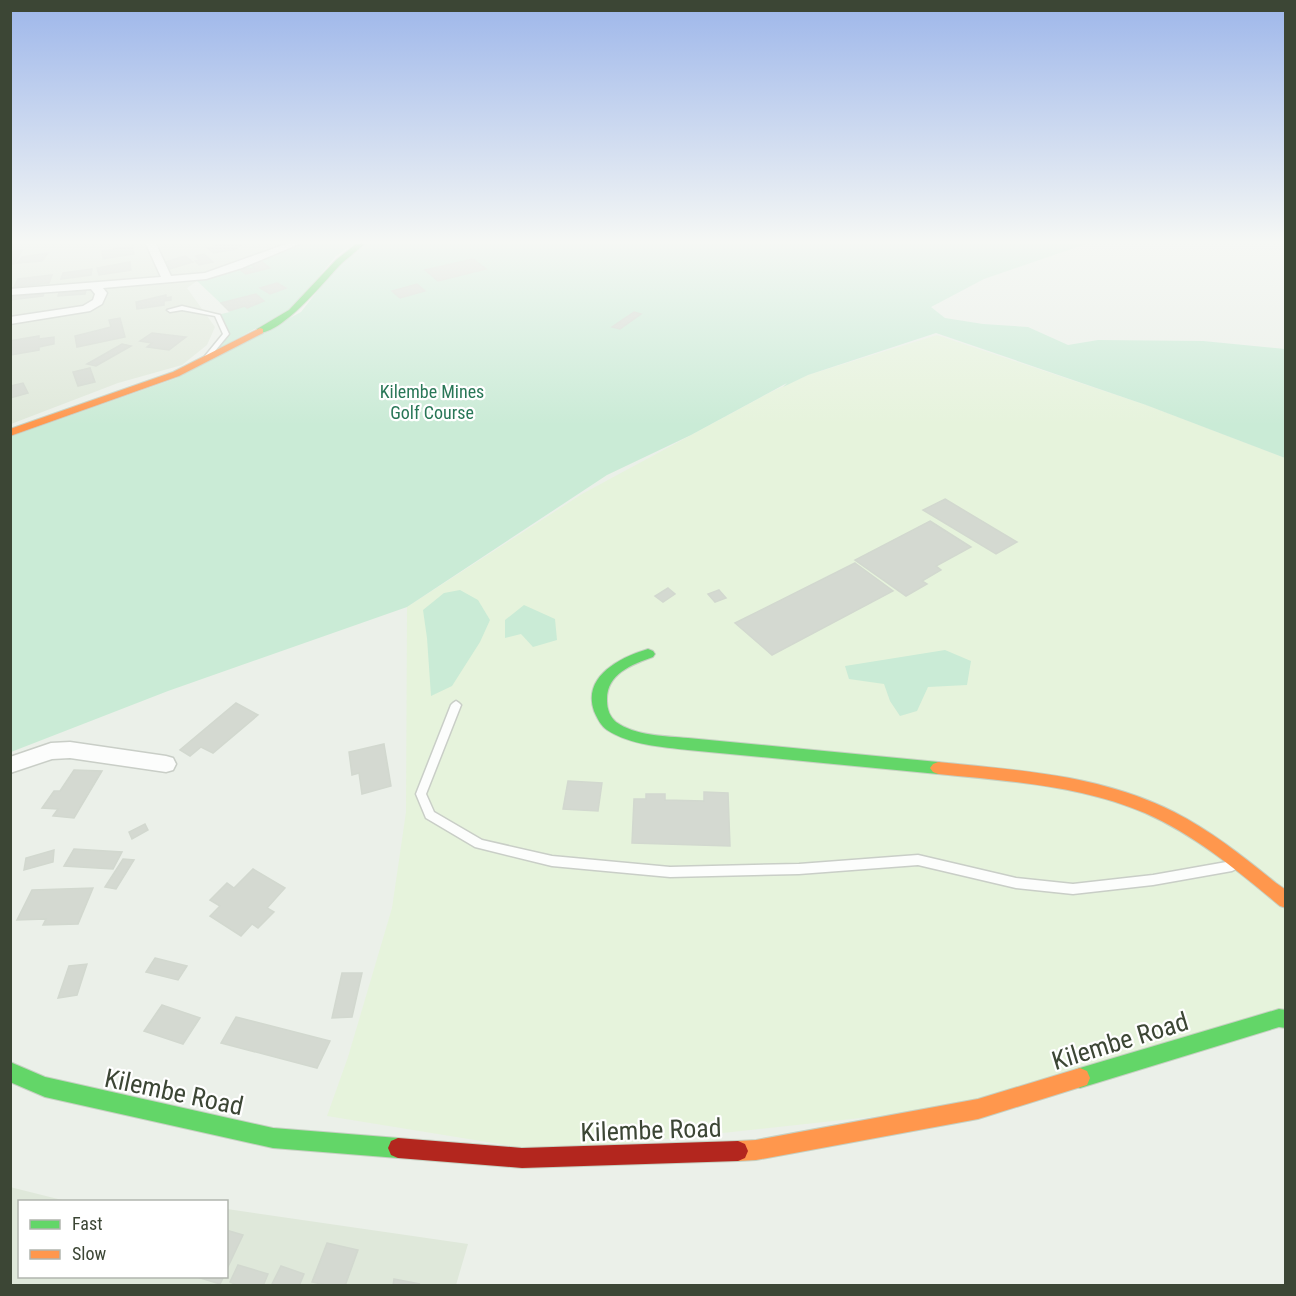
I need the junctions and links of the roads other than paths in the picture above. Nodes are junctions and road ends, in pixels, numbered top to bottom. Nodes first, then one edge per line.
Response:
1 (95, 304) edge
2 (302, 304) edge
3 (170, 310) dead end
4 (10, 321) edge
5 (206, 358) junction
6 (10, 433) edge
7 (648, 654) dead end
8 (456, 705) dead end
9 (166, 764) dead end
10 (10, 765) edge
11 (1240, 864) junction
12 (1286, 901) edge
13 (1286, 1019) edge
14 (10, 1072) edge

1 - 4 street
2 - 5 street
3 - 5 lane
5 - 6 street
7 - 11 street
8 - 11 lane
9 - 10 street
11 - 12 street
13 - 14 street, Kilembe Road

